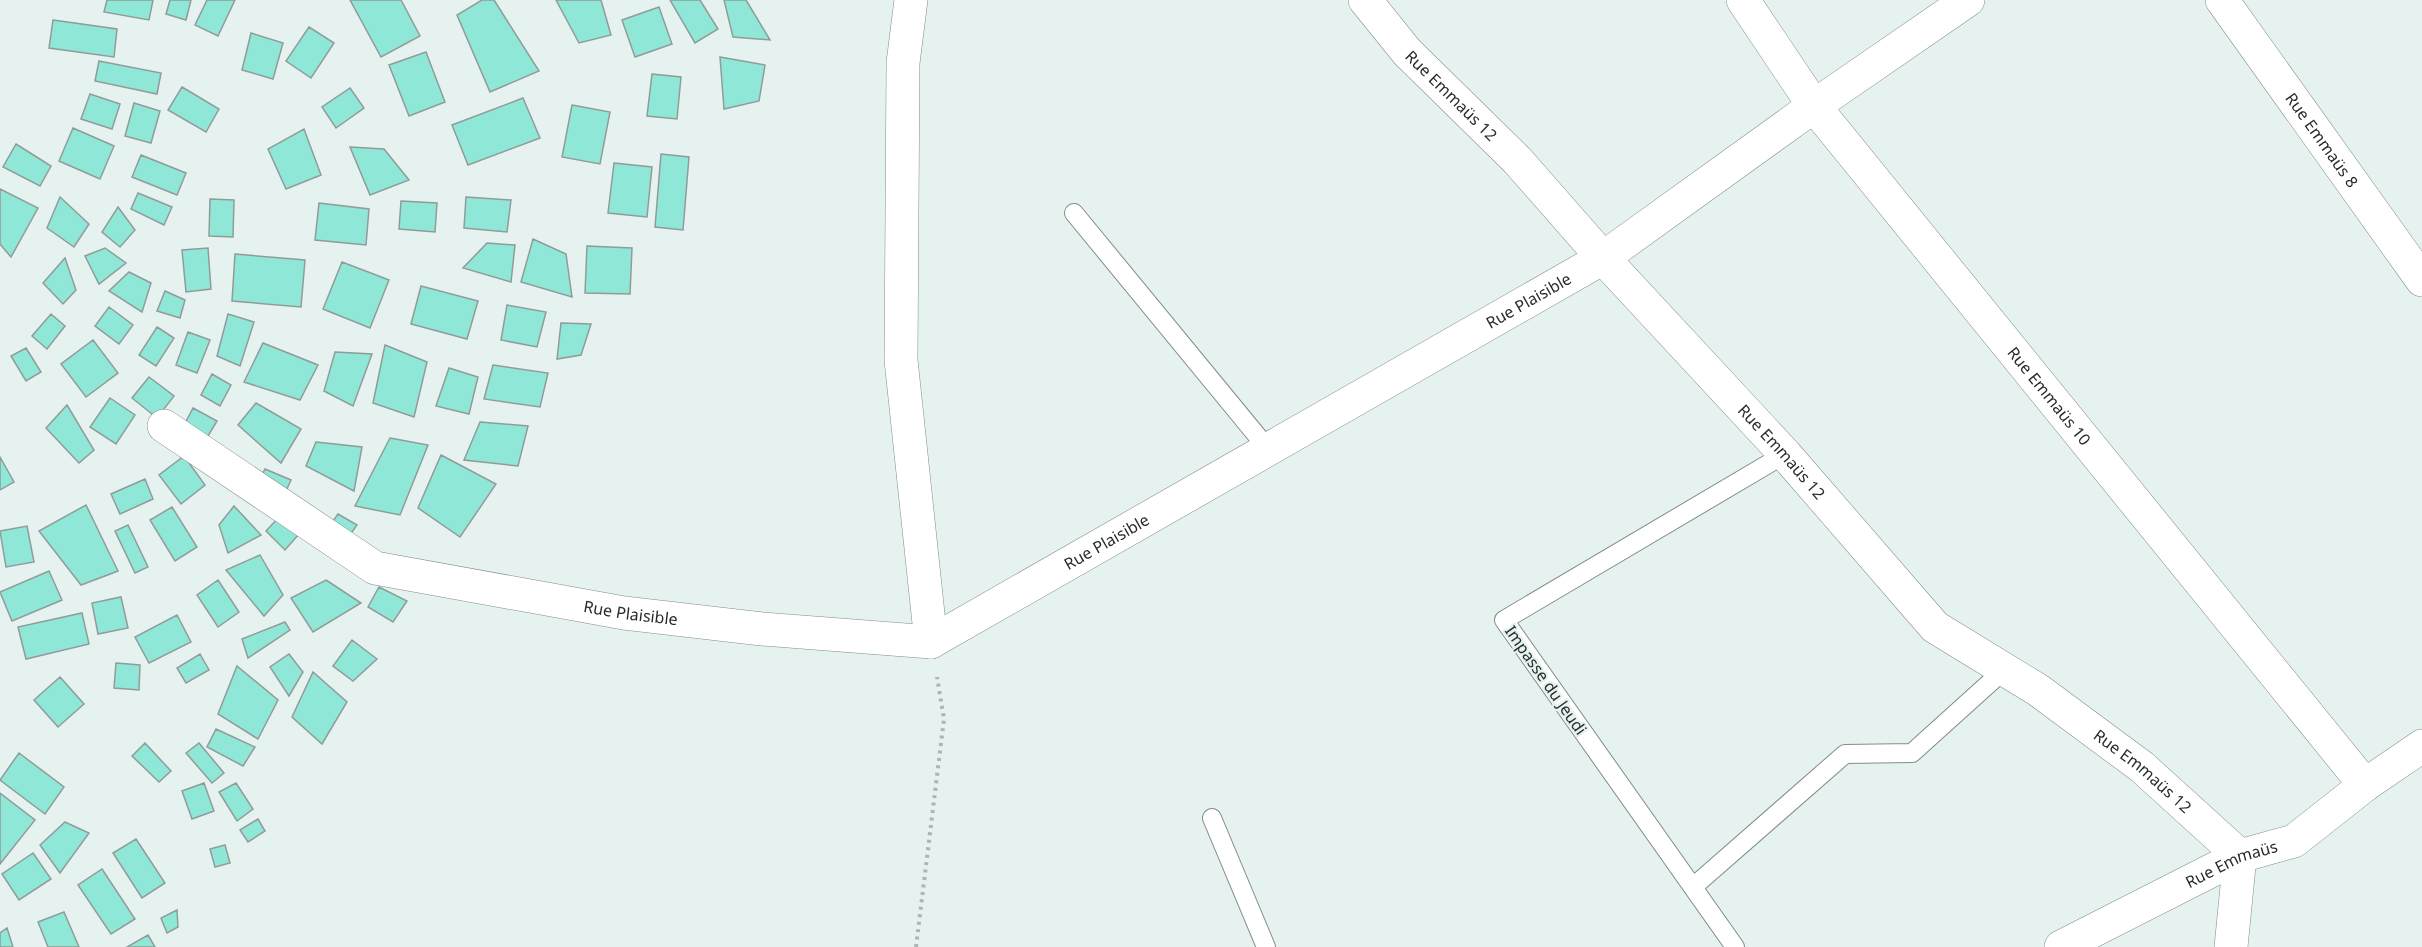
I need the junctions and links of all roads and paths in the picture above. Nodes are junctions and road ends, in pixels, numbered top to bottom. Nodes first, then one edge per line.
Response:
1 (910, 0) edge
2 (1743, 0) edge
3 (1968, 0) edge
4 (2222, 0) edge
5 (1363, 1) edge
6 (1814, 106) junction
7 (1074, 213) dead end
8 (1603, 258) junction
9 (2422, 280) edge
10 (164, 426) dead end
11 (1268, 449) junction
12 (1785, 454) junction
13 (931, 642) junction
14 (2004, 670) junction
15 (2422, 746) edge
16 (2366, 785) junction
17 (1212, 818) dead end
18 (2240, 856) junction
19 (1692, 887) junction
20 (916, 947) edge
21 (1266, 947) edge
22 (1735, 947) edge
23 (2061, 947) edge
24 (2231, 947) edge

1 - 13 street
2 - 6 street, Rue Emmaüs 10
3 - 6 street, Rue Plaisible
4 - 9 street, Rue Emmaüs 8
5 - 8 street, Rue Emmaüs 12
6 - 8 street, Rue Plaisible
6 - 16 street, Rue Emmaüs 10
7 - 11 lane
8 - 11 street, Rue Plaisible
8 - 12 street, Rue Emmaüs 12
10 - 13 street, Rue Plaisible
11 - 13 street, Rue Plaisible
12 - 14 street, Rue Emmaüs 12
12 - 19 lane, Impasse du Jeudi
13 - 20 path
14 - 18 street, Rue Emmaüs 12
14 - 19 lane
15 - 16 street, Rue Emmaüs
16 - 18 street, Rue Emmaüs
17 - 21 lane
18 - 23 street, Rue Emmaüs
18 - 24 street
19 - 22 lane, Impasse du Jeudi

